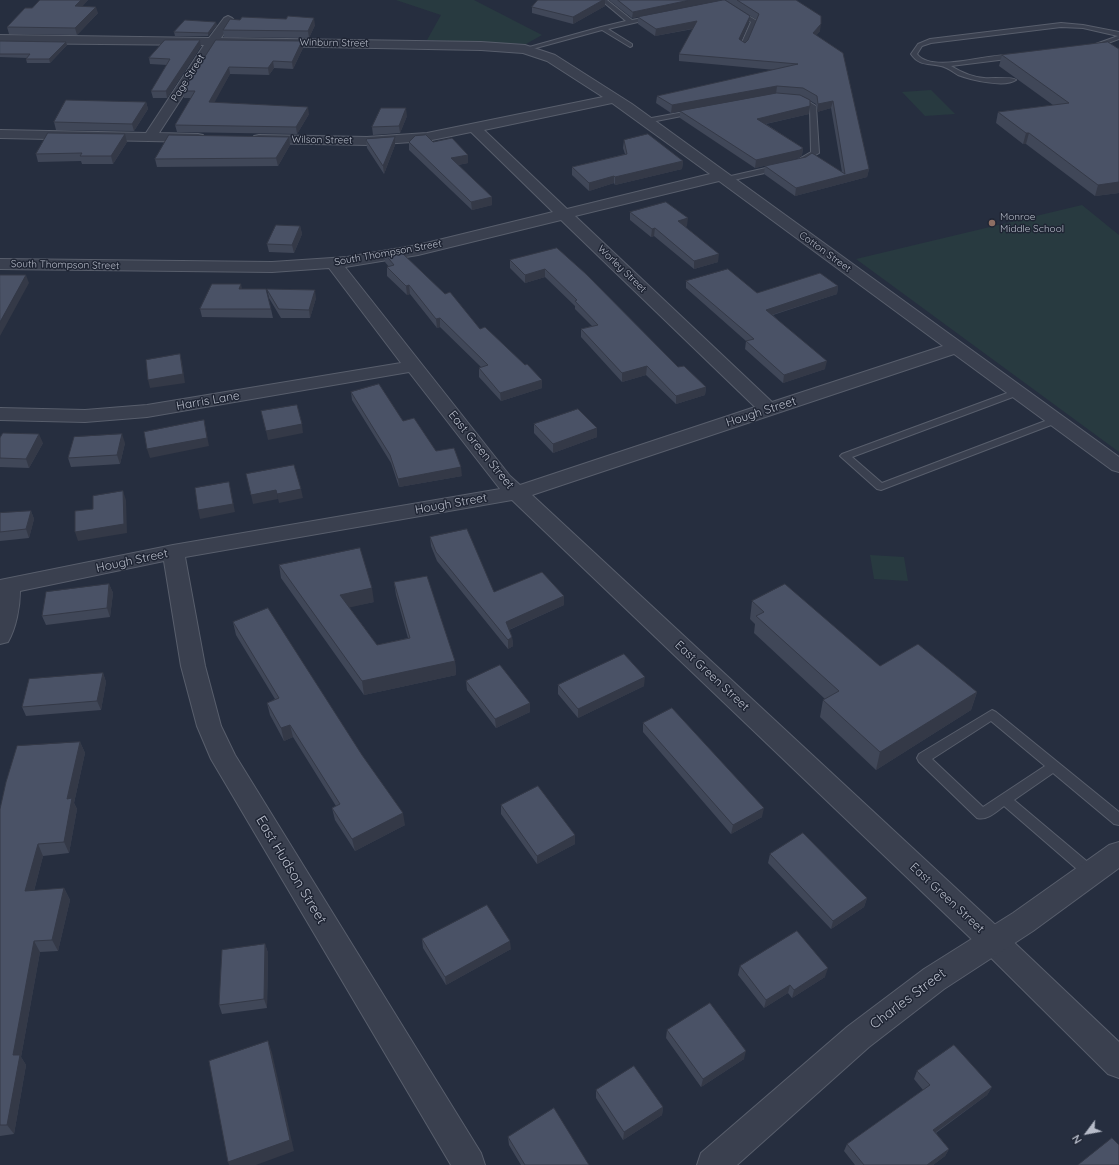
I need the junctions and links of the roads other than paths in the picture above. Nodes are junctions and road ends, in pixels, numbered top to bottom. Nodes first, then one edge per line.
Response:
1 (604, 0) edge
2 (731, 7) edge
3 (660, 16) edge
4 (228, 20) edge
5 (630, 22) junction
6 (603, 28) junction
7 (1119, 34) edge
8 (1119, 37) edge
9 (0, 39) edge
10 (212, 42) junction
11 (630, 45) dead end
12 (743, 47) edge
13 (1084, 47) edge
14 (525, 49) junction
15 (1021, 55) edge
16 (943, 64) junction
17 (1013, 80) edge
18 (788, 98) edge
19 (616, 99) junction
20 (700, 111) edge
21 (646, 121) junction
22 (475, 128) junction
23 (0, 134) edge
24 (150, 137) junction
25 (212, 138) edge
26 (243, 138) edge
27 (794, 163) edge
28 (787, 165) edge
29 (723, 178) junction
30 (564, 214) junction
31 (333, 263) junction
32 (0, 264) edge
33 (957, 348) junction
34 (414, 366) junction
35 (1018, 392) junction
36 (769, 410) junction
37 (0, 414) edge
38 (1056, 420) junction
39 (1119, 466) edge
40 (516, 493) junction
41 (173, 552) junction
42 (4, 587) edge
43 (0, 636) edge
44 (1054, 766) junction
45 (1004, 799) junction
46 (1119, 820) edge
47 (1119, 853) edge
48 (1091, 873) junction
49 (992, 940) junction
50 (1119, 1064) edge
51 (469, 1165) edge
52 (713, 1165) edge

1 - 5 lane
2 - 12 lane
3 - 5 lane
4 - 10 street, Page Street
5 - 6 lane
6 - 11 lane
6 - 14 lane
7 - 16 lane
8 - 13 lane
9 - 10 street, Winburn Street
10 - 14 street, Winburn Street
10 - 24 street, Page Street
14 - 19 street, Cotton Street
15 - 16 lane
16 - 17 lane
18 - 27 lane
19 - 21 street, Cotton Street
19 - 22 street, Wilson Street
20 - 21 lane
21 - 29 street, Cotton Street
22 - 26 street, Wilson Street
22 - 30 street, Worley Street
23 - 24 street
24 - 25 street
28 - 29 lane
29 - 30 street, South Thompson Street
29 - 33 street, Cotton Street
30 - 31 street, South Thompson Street
30 - 36 street, Worley Street
31 - 32 street, South Thompson Street
31 - 34 street, East Green Street
33 - 35 street, Cotton Street
33 - 36 street, Hough Street
34 - 37 street, Harris Lane
34 - 40 street, East Green Street
35 - 38 street, Cotton Street
35 - 38 lane
36 - 40 street, Hough Street
38 - 39 street, Cotton Street
40 - 41 street, Hough Street
40 - 49 street, East Green Street
41 - 42 street, Hough Street
41 - 51 street, East Hudson Street
42 - 43 street
44 - 45 lane
44 - 45 lane
44 - 46 lane
45 - 48 lane
47 - 48 street, Charles Street
48 - 49 street, Charles Street
49 - 50 street, East Green Street
49 - 52 street, Charles Street

